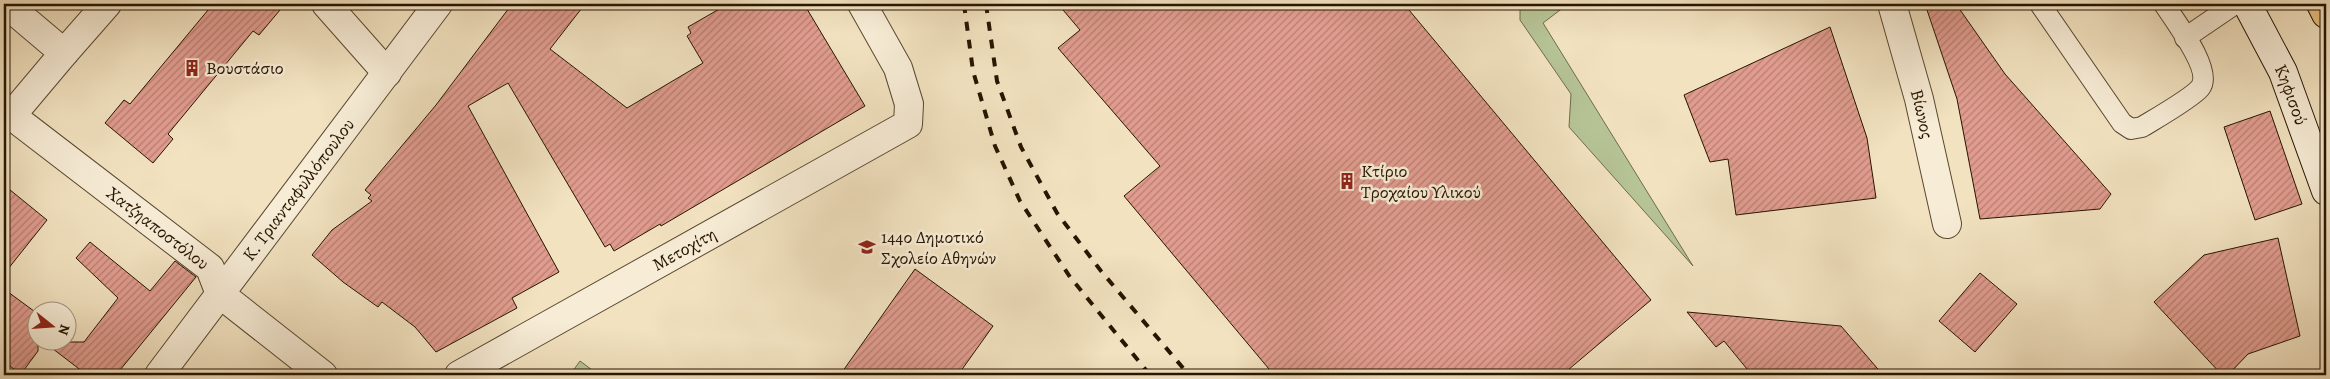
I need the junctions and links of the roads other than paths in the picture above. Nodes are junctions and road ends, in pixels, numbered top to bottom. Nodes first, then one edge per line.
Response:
1 (7, 4) edge
2 (107, 4) edge
3 (326, 4) edge
4 (438, 4) edge
5 (862, 4) edge
6 (1892, 4) edge
7 (2040, 4) edge
8 (2164, 4) edge
9 (2235, 4) edge
10 (2247, 4) edge
11 (2322, 4) edge
12 (4, 8) edge
13 (2326, 14) edge
14 (2185, 38) junction
15 (64, 53) junction
16 (387, 73) junction
17 (8, 113) edge
18 (2326, 191) edge
19 (1947, 224) dead end
20 (220, 294) junction
21 (159, 375) edge
22 (323, 375) edge
23 (459, 375) edge

1 - 12 street
1 - 15 street
2 - 15 street
3 - 16 street
4 - 16 street, Κ. Τριανταφυλλόπουλου
5 - 23 street, Μετοχίτη
6 - 19 street, Βίωνος
7 - 14 lane
8 - 14 lane
9 - 14 lane
10 - 18 street, Κηφισού
11 - 13 highway
15 - 17 street
16 - 20 street, Κ. Τριανταφυλλόπουλου
17 - 20 street, Χατζηαποστόλου
20 - 21 street, Κ. Τριανταφυλλόπουλου
20 - 22 street

